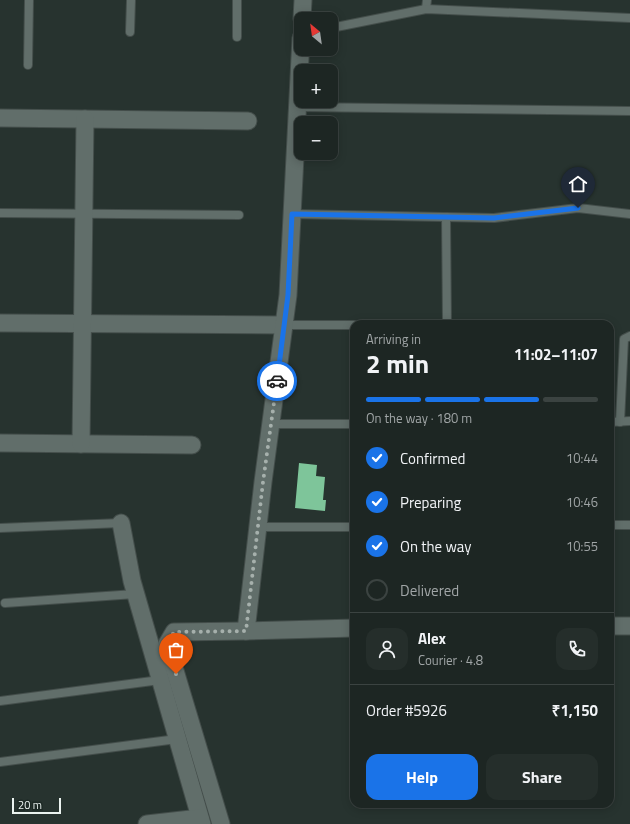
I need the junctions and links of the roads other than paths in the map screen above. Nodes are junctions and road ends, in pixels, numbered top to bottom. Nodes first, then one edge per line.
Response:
1 (29, 0) edge
2 (132, 0) edge
3 (238, 0) edge
4 (303, 0) edge
5 (427, 4) edge
6 (302, 12) edge
7 (630, 18) edge
8 (338, 26) edge
9 (130, 32) dead end
10 (236, 37) dead end
11 (28, 65) dead end
12 (338, 107) edge
13 (298, 108) edge
14 (630, 111) edge
15 (0, 118) edge
16 (85, 119) junction
17 (248, 121) dead end
18 (0, 212) edge
19 (84, 213) junction
20 (292, 214) junction
21 (630, 214) edge
22 (239, 215) dead end
23 (446, 217) junction
24 (447, 320) edge
25 (0, 323) edge
26 (83, 324) junction
27 (284, 325) junction
28 (350, 325) edge
29 (630, 336) edge
30 (630, 421) edge
31 (614, 422) edge
32 (620, 422) junction
33 (271, 424) junction
34 (350, 424) edge
35 (0, 443) edge
36 (81, 444) junction
37 (192, 445) dead end
38 (121, 523) joint
39 (614, 525) edge
40 (630, 525) edge
41 (258, 527) junction
42 (350, 527) edge
43 (0, 528) edge
44 (135, 594) junction
45 (4, 604) dead end
46 (614, 626) edge
47 (630, 626) edge
48 (350, 628) edge
49 (246, 631) junction
50 (160, 680) junction
51 (0, 701) edge
52 (177, 739) junction
53 (0, 762) edge
54 (201, 821) edge
55 (147, 824) edge
56 (221, 824) edge

1 - 11 lane
2 - 9 lane
3 - 10 lane
4 - 6 street
5 - 7 lane
5 - 8 lane
12 - 14 lane
13 - 20 street
15 - 16 street
16 - 17 street
16 - 19 street
18 - 19 lane
19 - 22 lane
19 - 26 street
20 - 23 lane
20 - 27 street
21 - 23 lane
23 - 24 lane
25 - 26 street
26 - 27 street
26 - 36 street
27 - 28 lane
27 - 33 street
29 - 32 lane
30 - 32 lane
31 - 32 lane
33 - 34 lane
33 - 41 street
35 - 36 street
36 - 37 street
38 - 43 lane
38 - 44 street
39 - 40 lane
41 - 42 lane
41 - 49 street
44 - 45 lane
44 - 50 street
46 - 47 street
48 - 49 street
49 - 56 street
50 - 51 lane
50 - 52 street
52 - 53 lane
52 - 54 street
54 - 55 street

